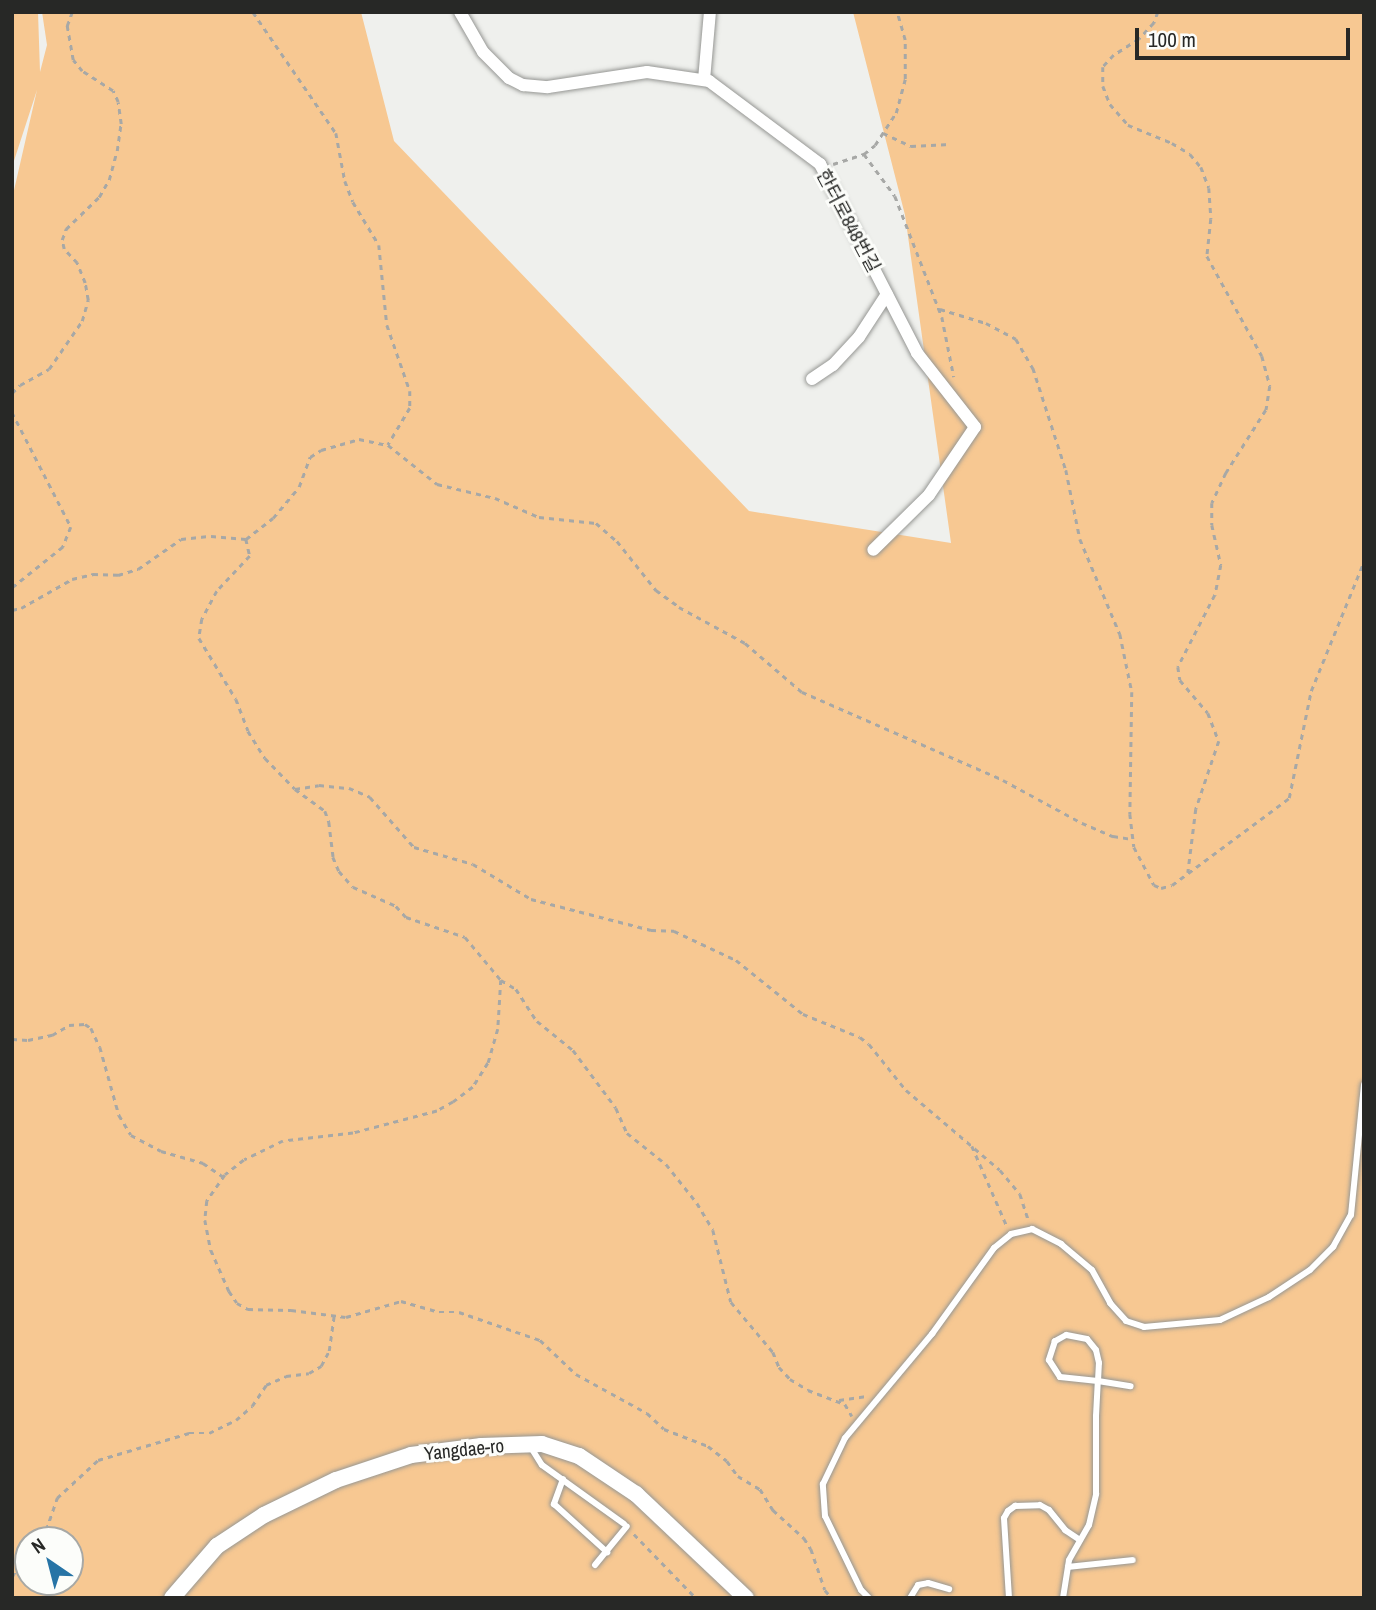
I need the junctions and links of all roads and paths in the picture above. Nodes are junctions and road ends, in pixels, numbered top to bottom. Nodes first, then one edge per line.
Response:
1 (72, 12) edge
2 (253, 12) edge
3 (460, 12) edge
4 (710, 12) edge
5 (897, 12) edge
6 (1158, 12) edge
7 (704, 80) junction
8 (883, 133) junction
9 (950, 144) dead end
10 (864, 154) junction
11 (820, 164) junction
12 (887, 294) junction
13 (940, 309) junction
14 (812, 379) dead end
15 (955, 384) dead end
16 (12, 393) edge
17 (12, 412) edge
18 (388, 444) junction
19 (246, 539) junction
20 (873, 550) dead end
21 (1364, 561) edge
22 (12, 588) edge
23 (12, 610) edge
24 (295, 789) junction
25 (1133, 839) junction
26 (1188, 874) junction
27 (501, 980) junction
28 (12, 1039) edge
29 (1364, 1085) edge
30 (971, 1142) junction
31 (224, 1177) junction
32 (1032, 1229) junction
33 (1011, 1234) junction
34 (334, 1316) junction
35 (1098, 1381) junction
36 (1132, 1386) dead end
37 (883, 1392) junction
38 (836, 1400) junction
39 (855, 1425) junction
40 (530, 1444) junction
41 (563, 1479) junction
42 (626, 1525) junction
43 (47, 1526) edge
44 (1080, 1540) junction
45 (607, 1552) junction
46 (1133, 1560) dead end
47 (595, 1565) dead end
48 (1068, 1567) junction
49 (949, 1589) dead end
50 (172, 1598) edge
51 (696, 1598) edge
52 (746, 1598) edge
53 (832, 1598) edge
54 (869, 1598) edge
55 (910, 1598) edge
56 (1009, 1598) edge
57 (1063, 1598) edge

1 - 16 path
2 - 18 path
3 - 7 street, 한터로848번길
4 - 7 street
5 - 8 path
6 - 26 path
7 - 11 street, 한터로848번길
8 - 9 path
8 - 10 path
10 - 11 path
10 - 13 path
11 - 12 street, 한터로848번길
12 - 14 street
12 - 20 street, 한터로848번길
13 - 15 path
13 - 25 path
17 - 22 path
18 - 19 path
18 - 25 path
19 - 23 path
19 - 24 path
21 - 26 path
24 - 27 path
24 - 30 path
25 - 26 path
27 - 31 path
27 - 38 path
28 - 31 path
29 - 32 lane
30 - 32 path
30 - 33 path
31 - 34 path
32 - 33 lane
33 - 37 lane
34 - 43 path
34 - 53 path
35 - 35 lane
35 - 36 lane
35 - 44 lane
37 - 38 path
37 - 39 lane
38 - 39 path
39 - 54 lane
40 - 41 lane
40 - 50 street, Yangdae-ro
40 - 52 street, Yangdae-ro
41 - 42 lane
41 - 45 lane
42 - 45 lane
42 - 51 path
44 - 48 lane
44 - 56 lane
45 - 47 lane
46 - 48 lane
48 - 57 lane
49 - 55 lane

